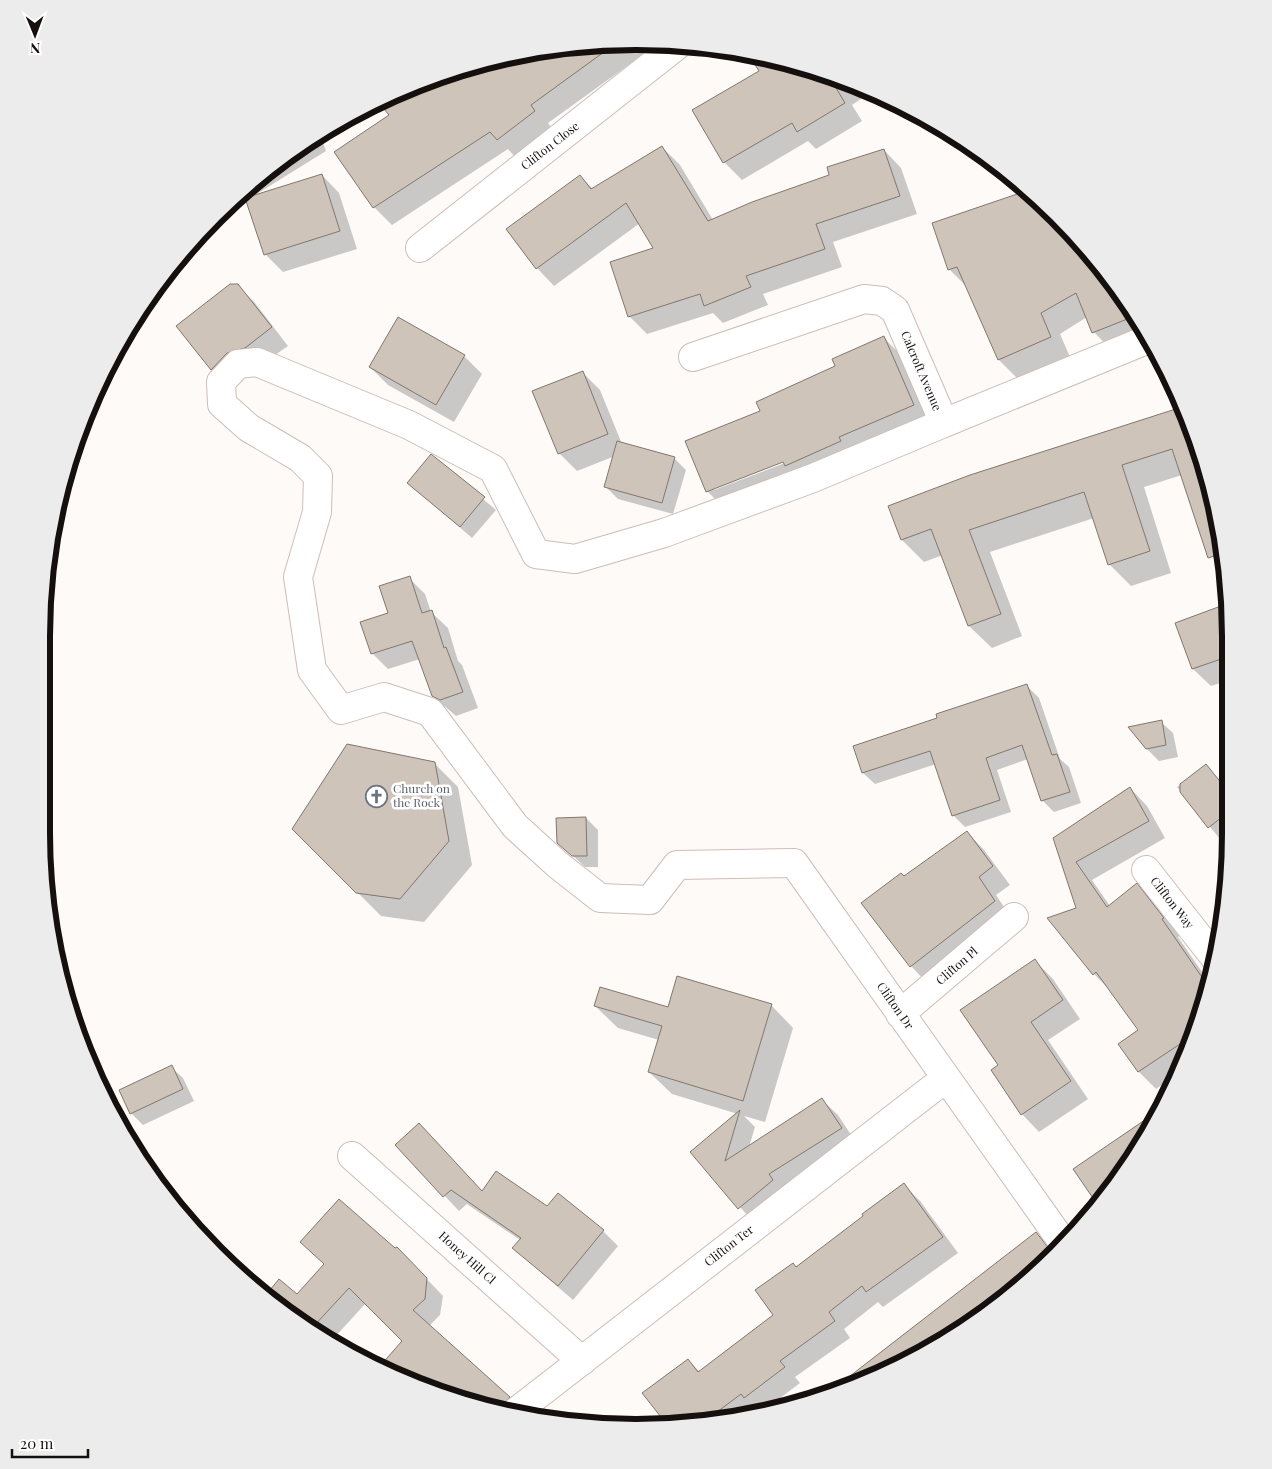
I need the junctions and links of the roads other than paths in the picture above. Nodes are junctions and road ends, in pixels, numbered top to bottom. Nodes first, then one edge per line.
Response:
1 (670, 51) edge
2 (420, 248) dead end
3 (1142, 342) edge
4 (693, 357) dead end
5 (944, 424) junction
6 (1146, 870) dead end
7 (1014, 917) dead end
8 (1210, 951) edge
9 (900, 1014) junction
10 (946, 1078) junction
11 (352, 1156) dead end
12 (1059, 1237) edge
13 (582, 1361) junction
14 (521, 1408) edge

1 - 2 street, Clifton Close
3 - 5 street, Calcroft Avenue
4 - 5 street, Calcroft Avenue
5 - 9 street, Clifton Dr
6 - 8 street, Clifton Way
7 - 9 street, Clifton Pl
9 - 10 street, Clifton Dr
10 - 12 street, Clifton Dr
10 - 13 street, Clifton Ter
11 - 13 street, Honey Hill Cl
13 - 14 street, Clifton Ter

